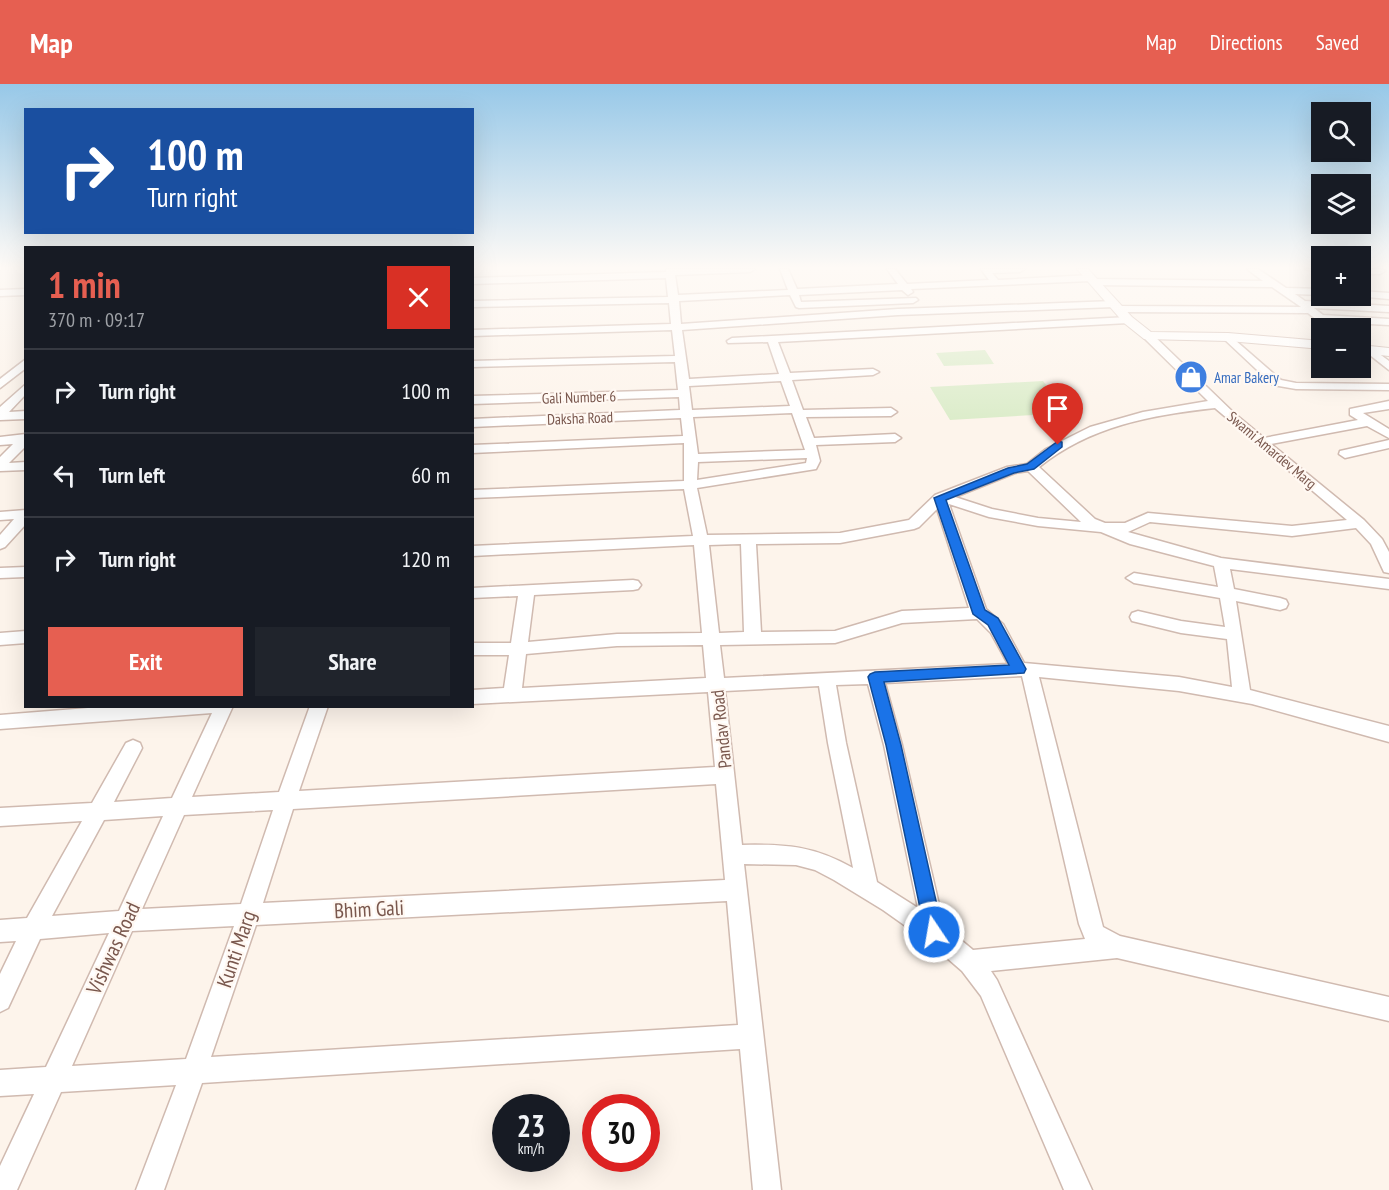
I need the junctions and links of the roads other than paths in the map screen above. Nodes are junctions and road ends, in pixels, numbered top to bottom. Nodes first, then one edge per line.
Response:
1 (1128, 320) edge
2 (676, 321) edge
3 (768, 321) edge
4 (806, 321) edge
5 (1117, 321) edge
6 (1371, 321) edge
7 (1389, 322) edge
8 (677, 327) junction
9 (474, 333) edge
10 (1149, 337) junction
11 (1228, 337) junction
12 (812, 338) junction
13 (772, 340) junction
14 (732, 341) dead end
15 (1311, 344) edge
16 (1371, 350) edge
17 (1389, 352) edge
18 (1371, 354) edge
19 (681, 359) junction
20 (24, 364) edge
21 (474, 364) edge
22 (1389, 368) edge
23 (873, 372) dead end
24 (786, 377) junction
25 (0, 385) edge
26 (1389, 387) edge
27 (684, 388) junction
28 (24, 389) edge
29 (474, 400) edge
30 (1217, 404) junction
31 (1389, 405) edge
32 (796, 412) junction
33 (891, 412) dead end
34 (687, 414) junction
35 (0, 415) edge
36 (24, 415) edge
37 (1368, 422) junction
38 (474, 423) edge
39 (1389, 434) edge
40 (895, 438) dead end
41 (24, 439) edge
42 (690, 439) junction
43 (24, 440) edge
44 (0, 441) edge
45 (1261, 441) junction
46 (1383, 445) edge
47 (811, 448) junction
48 (474, 449) edge
49 (1345, 454) dead end
50 (1389, 454) edge
51 (692, 459) junction
52 (0, 466) edge
53 (24, 466) edge
54 (1031, 467) junction
55 (690, 485) junction
56 (474, 494) edge
57 (940, 498) junction
58 (24, 515) edge
59 (0, 516) edge
60 (24, 517) edge
61 (1359, 523) junction
62 (1101, 527) junction
63 (748, 539) junction
64 (701, 540) junction
65 (1383, 543) edge
66 (0, 544) edge
67 (474, 550) edge
68 (1221, 563) junction
69 (1389, 568) edge
70 (24, 572) edge
71 (0, 573) edge
72 (1134, 578) dead end
73 (1389, 584) edge
74 (633, 585) dead end
75 (526, 590) junction
76 (1228, 592) junction
77 (474, 593) edge
78 (1280, 604) dead end
79 (979, 614) junction
80 (1138, 617) dead end
81 (1235, 634) junction
82 (24, 638) edge
83 (0, 639) edge
84 (753, 639) junction
85 (711, 640) junction
86 (474, 649) edge
87 (518, 649) junction
88 (1024, 669) junction
89 (875, 677) junction
90 (827, 681) junction
91 (716, 686) junction
92 (1242, 695) junction
93 (512, 696) junction
94 (474, 697) edge
95 (176, 708) edge
96 (223, 708) edge
97 (318, 708) edge
98 (155, 709) edge
99 (0, 722) edge
100 (1389, 734) edge
101 (133, 748) dead end
102 (726, 775) junction
103 (286, 800) junction
104 (178, 806) junction
105 (98, 811) junction
106 (0, 817) edge
107 (732, 855) junction
108 (738, 890) junction
109 (868, 890) junction
110 (248, 915) junction
111 (126, 921) junction
112 (33, 929) junction
113 (0, 931) edge
114 (934, 932) junction
115 (1117, 947) junction
116 (969, 962) junction
117 (0, 1000) edge
118 (1389, 1009) edge
119 (752, 1035) junction
120 (194, 1070) junction
121 (53, 1079) junction
122 (0, 1083) edge
123 (3, 1190) edge
124 (150, 1190) edge
125 (767, 1190) edge
126 (1078, 1190) edge

1 - 10 street, Swami Amardev Marg
2 - 8 street, Pandav Road
3 - 8 street
4 - 12 street
5 - 12 street
6 - 7 street
8 - 9 street
8 - 19 street, Pandav Road
10 - 11 street
10 - 30 street, Swami Amardev Marg
11 - 15 street
11 - 26 street
12 - 13 street
13 - 14 street
13 - 24 street
16 - 17 street
18 - 22 street
19 - 21 street
19 - 27 street, Pandav Road
20 - 25 street
23 - 24 street, Gali Number 6
24 - 27 street, Gali Number 6
24 - 32 street
27 - 29 street, Gali Number 6
27 - 34 street, Pandav Road
28 - 35 street
30 - 45 street, Swami Amardev Marg
30 - 54 street
31 - 37 street
32 - 33 street, Daksha Road
32 - 34 street, Daksha Road
32 - 47 street
34 - 38 street, Daksha Road
34 - 42 street, Pandav Road
35 - 36 street
37 - 39 street
37 - 45 street
40 - 47 street
41 - 44 street
42 - 48 street
42 - 51 street, Pandav Road
43 - 52 street
45 - 61 street, Swami Amardev Marg
46 - 49 street
46 - 50 street
47 - 51 street
47 - 55 street
51 - 55 street, Pandav Road
52 - 53 street
54 - 57 street
54 - 62 street
55 - 56 street
55 - 64 street, Pandav Road
57 - 62 street
57 - 63 street
57 - 79 street
58 - 59 street
60 - 66 street
61 - 62 street
61 - 65 street, Swami Amardev Marg
62 - 68 street
63 - 64 street
63 - 84 street
64 - 67 street
64 - 85 street, Pandav Road
65 - 69 street, Swami Amardev Marg
68 - 73 street
68 - 76 street
70 - 71 street
72 - 76 street
74 - 75 street
75 - 77 street
75 - 87 street
76 - 78 street
76 - 81 street
79 - 84 street
79 - 88 street
80 - 81 street
81 - 92 street
82 - 83 street
84 - 85 street
85 - 87 street
85 - 91 street, Pandav Road
86 - 87 street
87 - 93 street
88 - 89 street
88 - 92 street
88 - 115 street
89 - 90 street
89 - 114 street
90 - 91 street
90 - 109 street
91 - 93 street
91 - 102 street, Pandav Road
92 - 100 street
93 - 94 street
95 - 98 street
96 - 104 street, Vishwas Road
97 - 103 street, Kunti Marg
98 - 99 street
101 - 105 street
102 - 103 street
102 - 107 street, Pandav Road
103 - 104 street
103 - 110 street, Kunti Marg
104 - 105 street
104 - 111 street, Vishwas Road
105 - 106 street
105 - 112 street
107 - 108 street, Pandav Road
107 - 109 street
108 - 110 street, Bhim Gali
108 - 119 street, Pandav Road
109 - 114 street
110 - 111 street, Bhim Gali
110 - 120 street, Kunti Marg
111 - 112 street, Bhim Gali
111 - 121 street, Vishwas Road
112 - 113 street, Bhim Gali
112 - 117 street
114 - 116 street
115 - 116 street
115 - 118 street
116 - 126 street
119 - 120 street
119 - 125 street, Pandav Road
120 - 121 street
120 - 124 street, Kunti Marg
121 - 122 street
121 - 123 street, Vishwas Road

